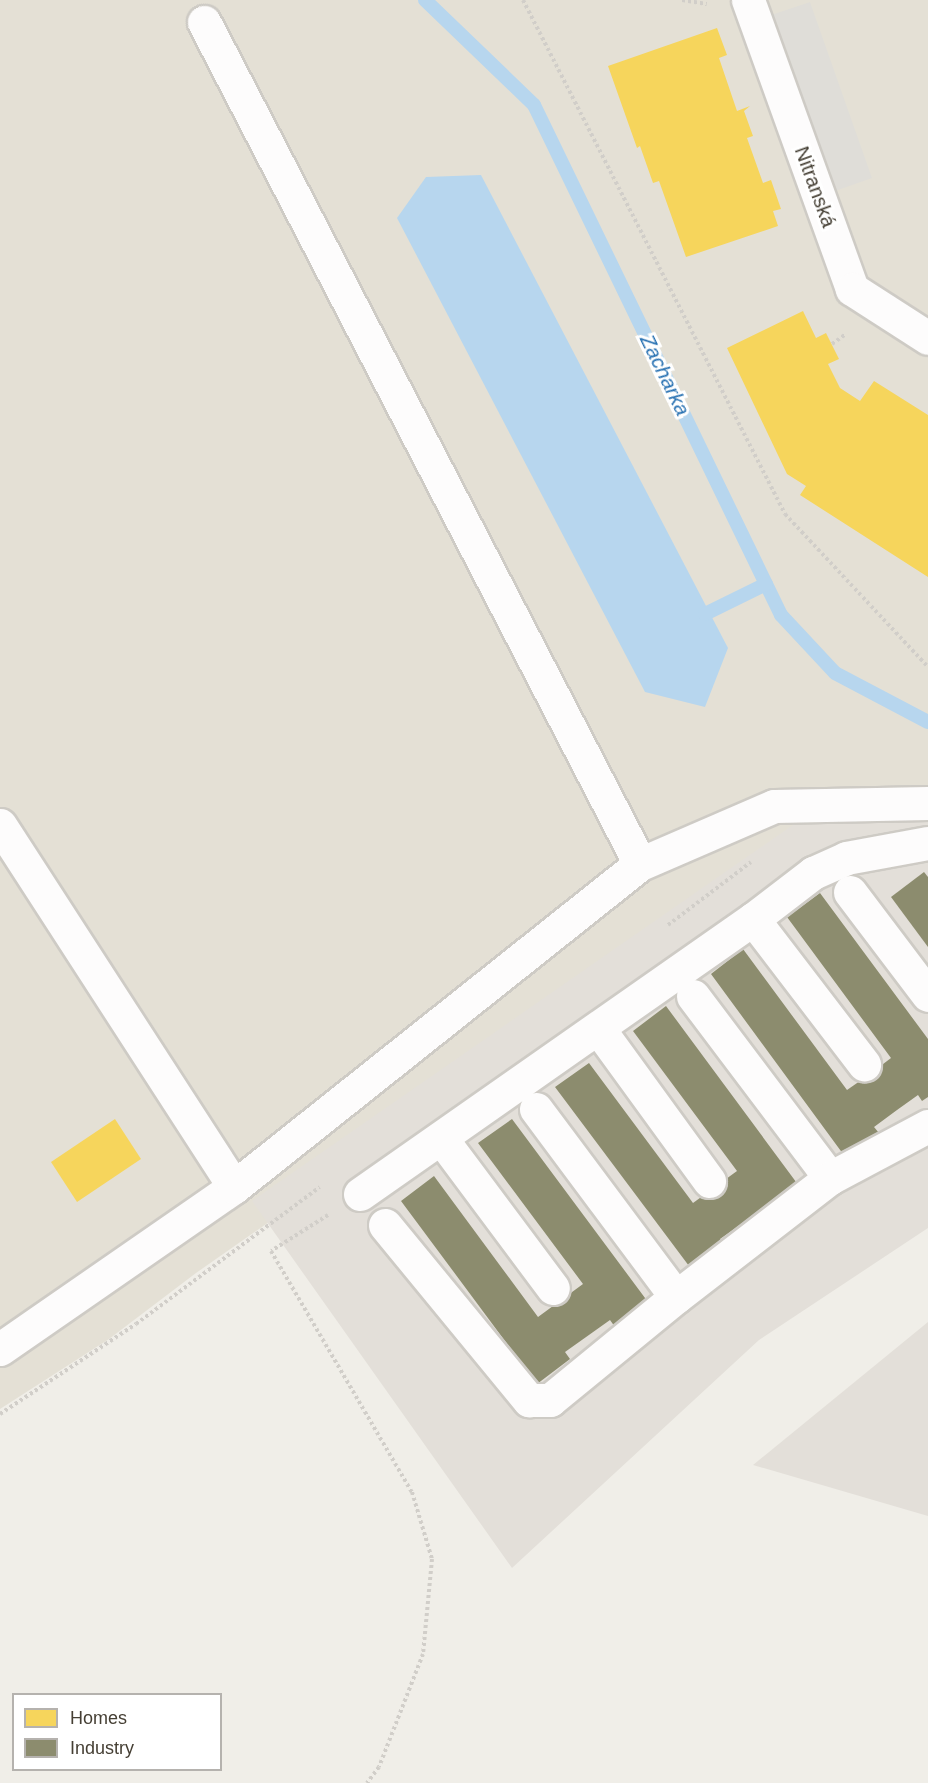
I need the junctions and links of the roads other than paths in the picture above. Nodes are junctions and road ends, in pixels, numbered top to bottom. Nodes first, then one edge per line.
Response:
1 (749, 2) edge
2 (204, 22) dead end
3 (928, 338) edge
4 (928, 803) edge
5 (0, 825) edge
6 (928, 843) edge
7 (640, 864) junction
8 (850, 892) dead end
9 (753, 919) junction
10 (928, 995) edge
11 (693, 996) dead end
12 (598, 1028) junction
13 (864, 1064) dead end
14 (536, 1109) dead end
15 (928, 1126) edge
16 (441, 1138) junction
17 (830, 1178) junction
18 (709, 1181) dead end
19 (234, 1187) junction
20 (360, 1194) road end
21 (385, 1225) dead end
22 (553, 1288) dead end
23 (676, 1297) junction
24 (0, 1349) edge

1 - 3 street, Nitranská
2 - 7 street
4 - 7 street
5 - 19 street
6 - 9 street
7 - 19 street
8 - 10 street
9 - 12 street
9 - 13 street
11 - 17 street
12 - 16 street
12 - 18 street
14 - 23 street
15 - 17 street
16 - 20 street
16 - 22 street
17 - 23 street
19 - 24 street
21 - 23 street

